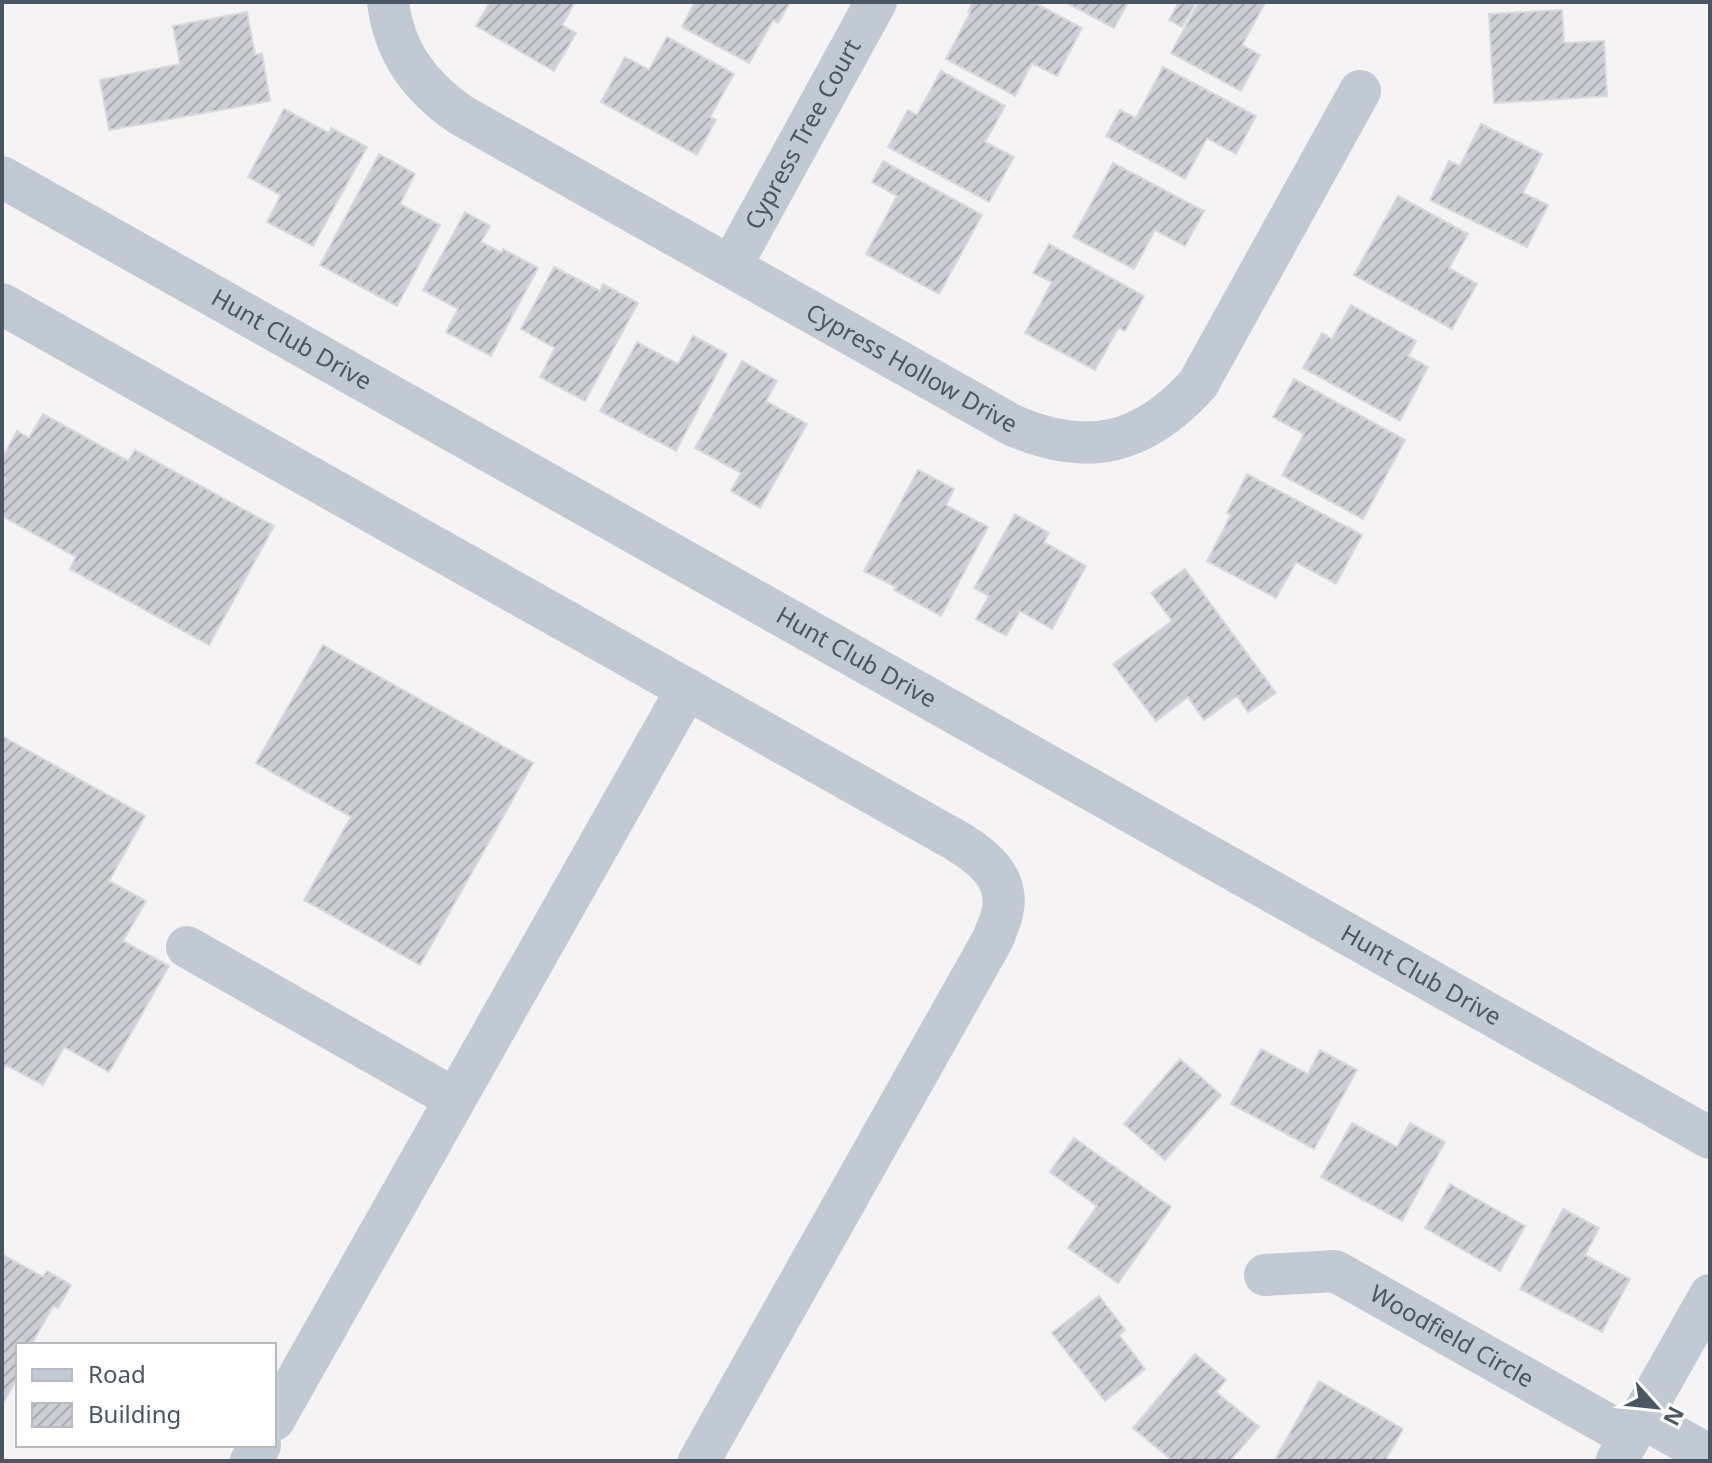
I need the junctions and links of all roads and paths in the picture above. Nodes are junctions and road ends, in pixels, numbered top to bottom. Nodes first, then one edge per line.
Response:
1 (388, 2) edge
2 (876, 2) edge
3 (1360, 91) dead end
4 (2, 177) edge
5 (731, 266) junction
6 (2, 304) edge
7 (687, 689) junction
8 (187, 947) dead end
9 (455, 1099) junction
10 (1710, 1138) edge
11 (1265, 1275) dead end
12 (1710, 1295) edge
13 (276, 1416) edge
14 (1629, 1438) edge
15 (1710, 1456) edge
16 (699, 1461) edge

1 - 5 street, Cypress Hollow Drive
2 - 5 street, Cypress Tree Court
3 - 5 street, Cypress Hollow Drive
4 - 10 street, Hunt Club Drive
6 - 7 street
7 - 9 street
7 - 16 street
8 - 9 street
9 - 13 street
11 - 14 street, Woodfield Circle
12 - 14 street
14 - 15 street, Woodfield Circle

